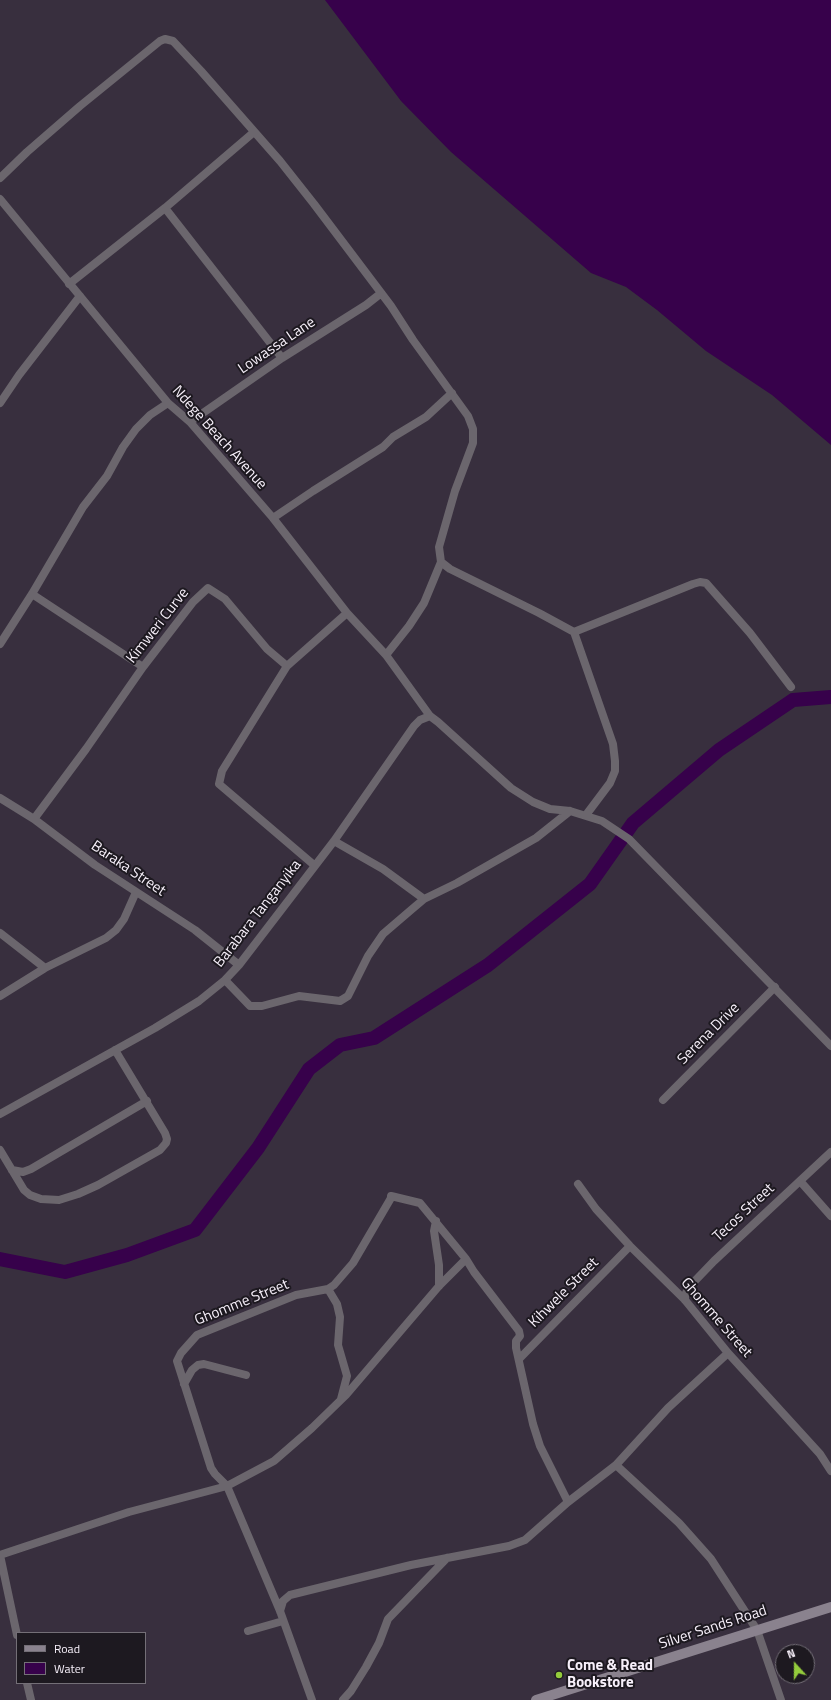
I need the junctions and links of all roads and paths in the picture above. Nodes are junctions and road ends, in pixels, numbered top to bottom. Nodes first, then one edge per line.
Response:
1 (254, 132) junction
2 (0, 178) edge
3 (0, 199) edge
4 (165, 208) junction
5 (69, 284) junction
6 (380, 294) junction
7 (80, 296) junction
8 (282, 358) junction
9 (452, 393) junction
10 (0, 403) edge
11 (168, 403) junction
12 (190, 422) junction
13 (273, 518) junction
14 (442, 562) junction
15 (32, 594) junction
16 (347, 613) junction
17 (574, 632) junction
18 (0, 644) edge
19 (386, 655) junction
20 (287, 666) junction
21 (143, 667) junction
22 (791, 687) dead end
23 (430, 716) junction
24 (0, 798) edge
25 (570, 811) junction
26 (586, 815) junction
27 (34, 819) junction
28 (334, 840) junction
29 (314, 865) junction
30 (136, 892) junction
31 (424, 899) junction
32 (0, 933) edge
33 (239, 964) junction
34 (45, 968) junction
35 (225, 980) junction
36 (775, 987) junction
37 (0, 996) edge
38 (831, 1046) edge
39 (115, 1050) junction
40 (663, 1100) dead end
41 (147, 1101) junction
42 (0, 1114) edge
43 (0, 1150) edge
44 (831, 1152) edge
45 (12, 1170) junction
46 (800, 1181) junction
47 (578, 1184) dead end
48 (831, 1216) edge
49 (436, 1221) junction
50 (630, 1246) junction
51 (466, 1259) junction
52 (439, 1286) junction
53 (328, 1290) junction
54 (685, 1300) junction
55 (728, 1353) junction
56 (519, 1359) junction
57 (246, 1375) dead end
58 (184, 1384) junction
59 (341, 1399) junction
60 (616, 1465) junction
61 (831, 1472) edge
62 (227, 1486) junction
63 (568, 1502) junction
64 (0, 1555) edge
65 (447, 1558) junction
66 (831, 1607) edge
67 (280, 1611) junction
68 (283, 1621) junction
69 (757, 1630) junction
70 (248, 1631) dead end
71 (16, 1632) edge
72 (27, 1684) edge
73 (31, 1700) edge
74 (312, 1700) edge
75 (343, 1700) edge
76 (536, 1700) edge
77 (782, 1700) edge

1 - 2 street
1 - 4 street
1 - 6 street
3 - 5 street, Ndege Beach Avenue
4 - 5 street
4 - 8 street
5 - 7 street, Ndege Beach Avenue
6 - 8 street, Lowassa Lane
6 - 9 street
7 - 10 street
7 - 11 street, Ndege Beach Avenue
8 - 12 street, Lowassa Lane
9 - 13 street
9 - 14 street
11 - 12 street, Ndege Beach Avenue
11 - 15 street
12 - 13 street, Ndege Beach Avenue
13 - 16 street, Ndege Beach Avenue
14 - 17 street
14 - 19 street
15 - 18 street
15 - 21 street
16 - 19 street, Ndege Beach Avenue
16 - 20 street
17 - 22 street
17 - 26 street
19 - 23 street, Ndege Beach Avenue
20 - 21 street, Kimweri Curve
20 - 29 street
21 - 27 street, Kimweri Curve
23 - 25 street, Ndege Beach Avenue
23 - 28 street, Barabara Tanganyika
24 - 27 street, Baraka Street
25 - 26 street, Ndege Beach Avenue
25 - 31 street
26 - 36 street, Ndege Beach Avenue
27 - 30 street, Baraka Street
28 - 29 street, Barabara Tanganyika
28 - 31 street
29 - 33 street, Barabara Tanganyika
30 - 33 street, Baraka Street
30 - 34 street
31 - 35 street
32 - 34 street
33 - 35 street, Barabara Tanganyika
34 - 37 street
35 - 39 street, Barabara Tanganyika
36 - 38 street, Ndege Beach Avenue
36 - 40 street, Serena Drive
39 - 41 street
39 - 42 street, Barabara Tanganyika
41 - 45 street
41 - 45 street
43 - 45 street
44 - 46 street, Tecos Street
46 - 48 street
46 - 54 street, Tecos Street
47 - 50 street, Ghomme Street
49 - 51 street
49 - 52 street
49 - 53 street
50 - 54 street, Ghomme Street
50 - 56 street, Kihwele Street
51 - 52 street
51 - 56 street
52 - 59 street
53 - 58 street, Ghomme Street
53 - 59 street
54 - 55 street, Ghomme Street
55 - 60 street
55 - 61 street, Ghomme Street
56 - 63 street
57 - 58 street
58 - 62 street, Ghomme Street
59 - 62 street
60 - 63 street
60 - 69 street
62 - 64 street
62 - 67 street
63 - 65 street
64 - 71 street
65 - 67 street
65 - 75 street
66 - 69 street, Silver Sands Road
67 - 68 street
68 - 70 street
68 - 74 street
69 - 76 street, Silver Sands Road
69 - 77 street
72 - 73 street

